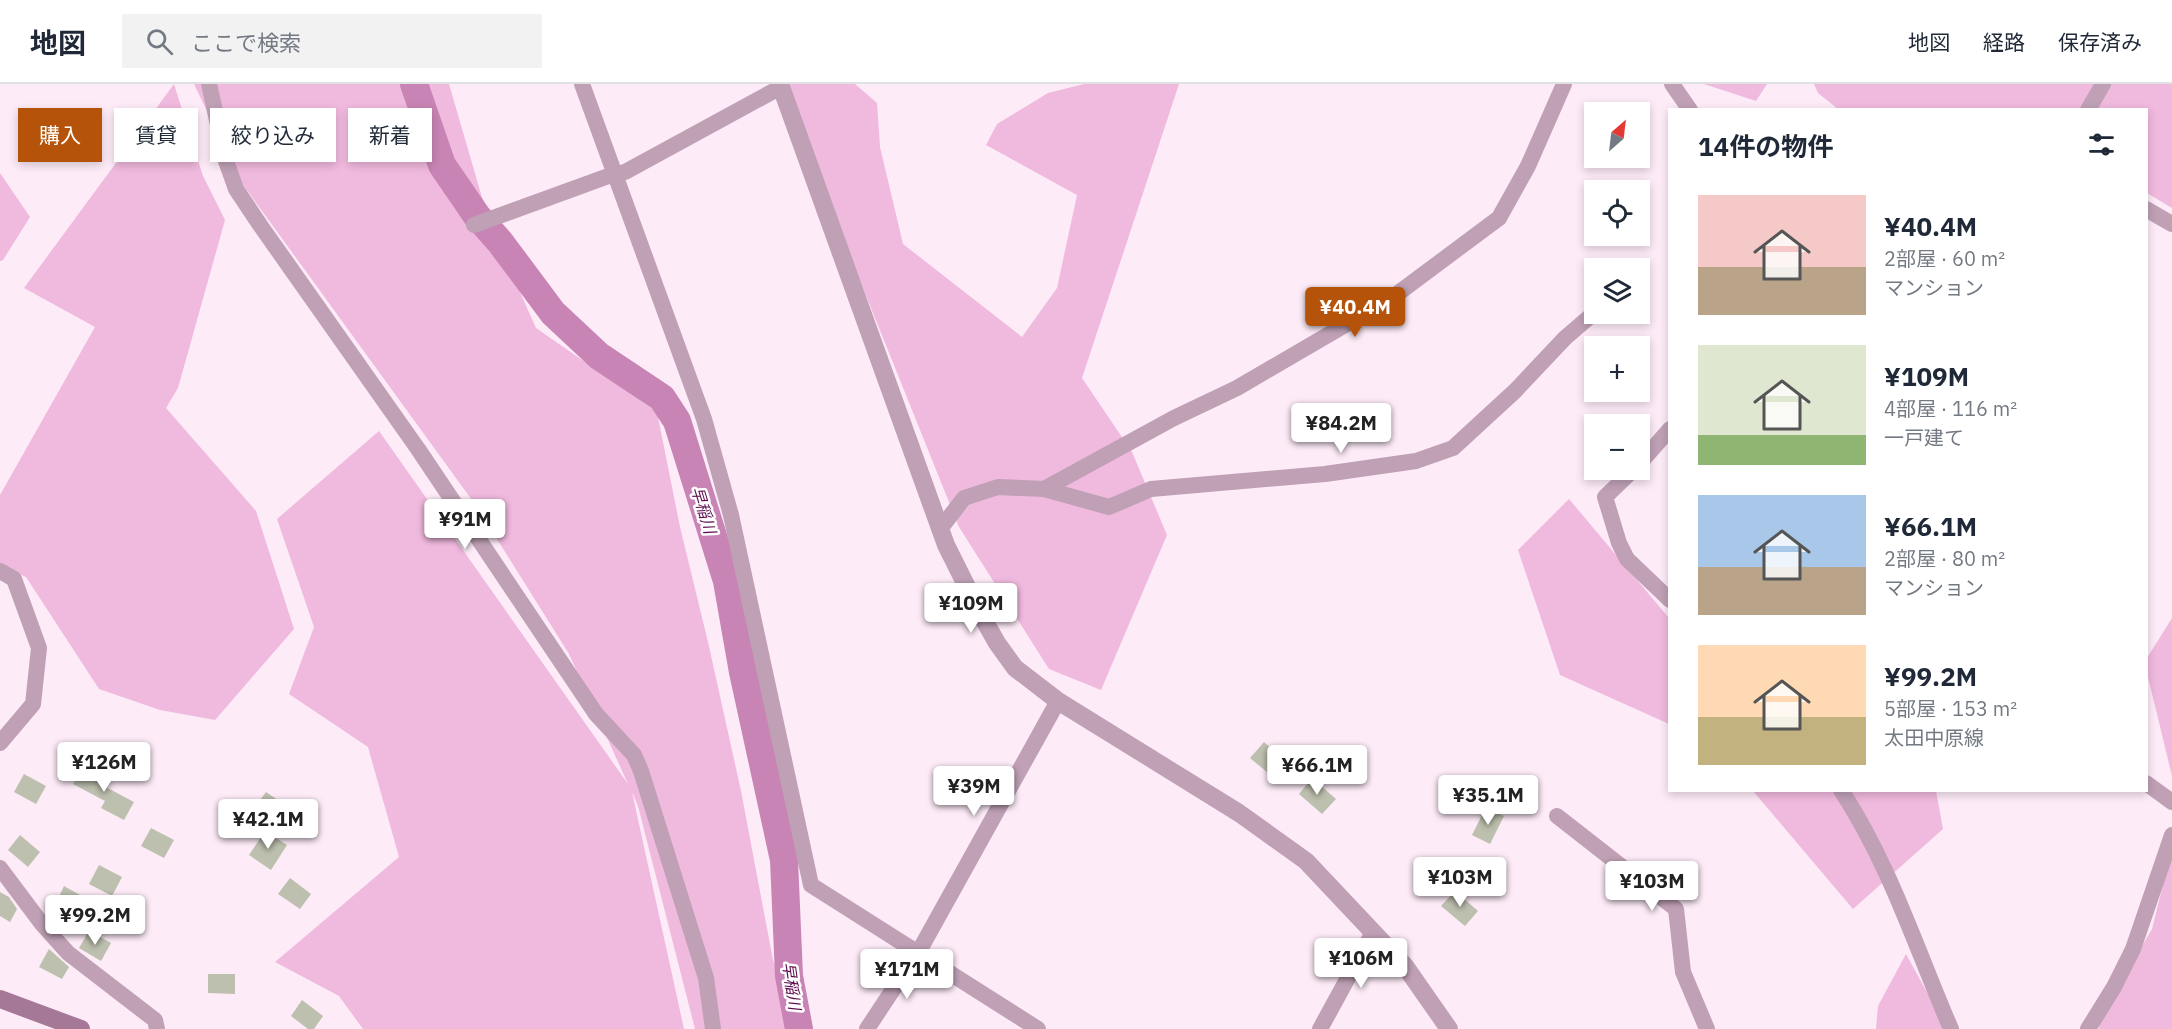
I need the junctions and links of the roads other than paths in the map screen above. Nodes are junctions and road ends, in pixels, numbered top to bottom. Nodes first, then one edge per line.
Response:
1 (209, 84) edge
2 (582, 84) edge
3 (1564, 84) edge
4 (1672, 84) edge
5 (2103, 84) edge
6 (781, 85) edge
7 (1689, 108) edge
8 (2089, 108) edge
9 (614, 174) junction
10 (2148, 209) edge
11 (2172, 224) edge
12 (474, 225) dead end
13 (1584, 322) edge
14 (1668, 431) edge
15 (1650, 452) edge
16 (1623, 480) edge
17 (1044, 489) junction
18 (941, 528) junction
19 (0, 571) edge
20 (1662, 586) edge
21 (1058, 701) junction
22 (0, 743) edge
23 (2148, 784) edge
24 (1842, 792) edge
25 (2172, 802) edge
26 (1557, 816) dead end
27 (2172, 835) edge
28 (0, 868) edge
29 (1373, 932) junction
30 (918, 952) junction
31 (0, 999) edge
32 (81, 1029) edge
33 (157, 1029) edge
34 (713, 1029) edge
35 (867, 1029) edge
36 (1038, 1029) edge
37 (1320, 1029) edge
38 (1449, 1029) edge
39 (1707, 1029) edge
40 (1951, 1029) edge
41 (2088, 1029) edge

1 - 34 street
2 - 9 street
3 - 17 street
4 - 7 street
5 - 8 street
6 - 9 street
6 - 18 street
9 - 12 street
9 - 30 street
10 - 11 street
13 - 17 street
14 - 15 street
16 - 20 street
17 - 18 street
18 - 21 street
19 - 22 street
21 - 29 street
21 - 30 street
23 - 25 street
24 - 40 street
26 - 39 street
27 - 41 street
28 - 33 street
29 - 37 street
29 - 38 street
30 - 35 street
30 - 36 street
31 - 32 main road

